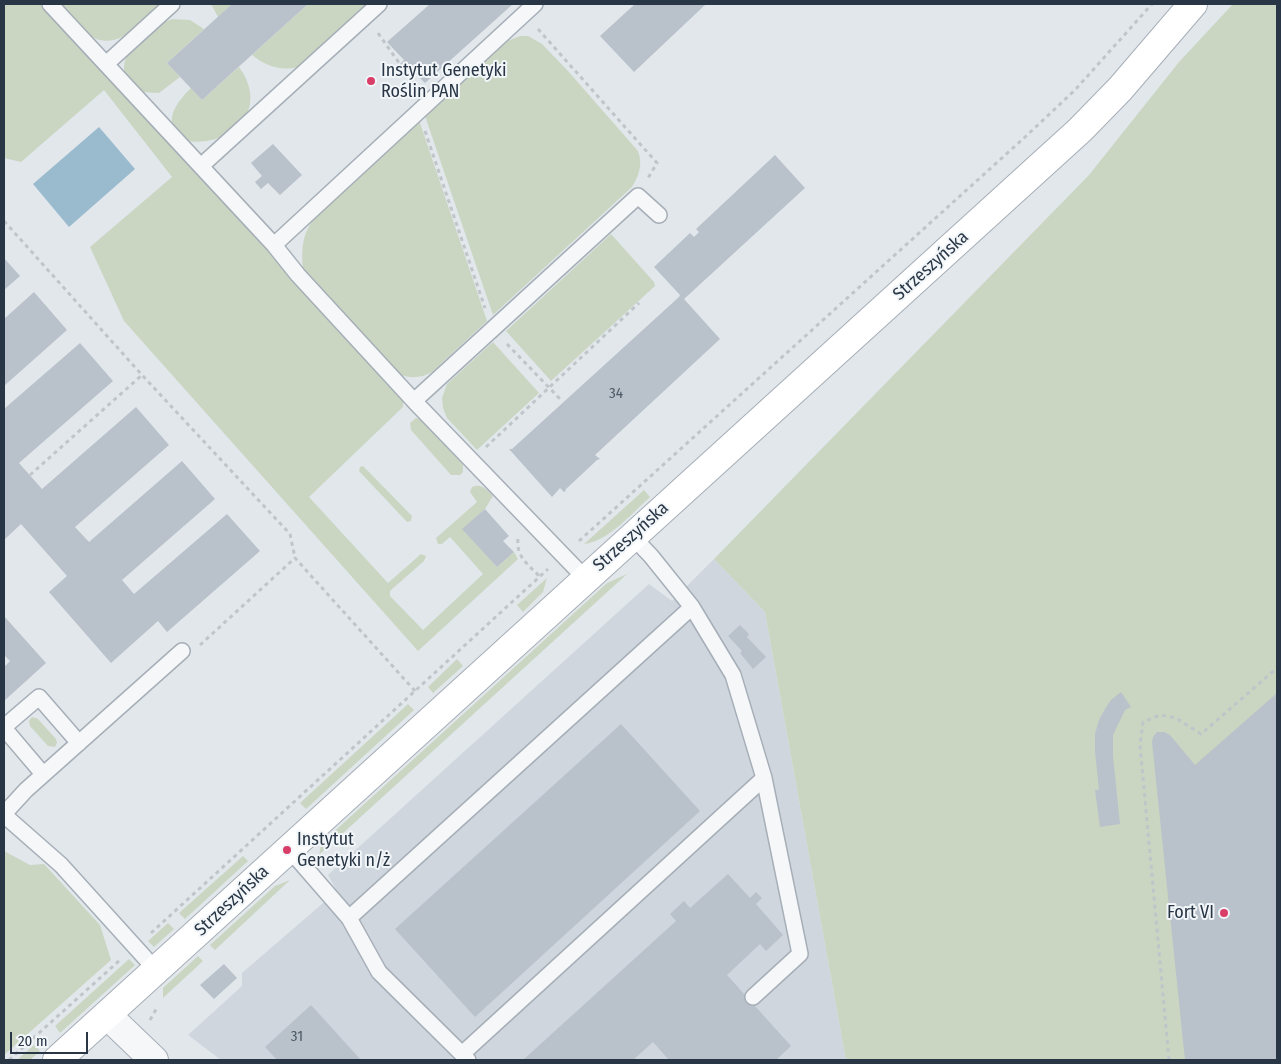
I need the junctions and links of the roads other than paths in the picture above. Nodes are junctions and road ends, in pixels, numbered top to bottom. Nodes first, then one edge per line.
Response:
1 (50, 4) edge
2 (172, 4) edge
3 (379, 4) edge
4 (1193, 4) edge
5 (529, 9) edge
6 (106, 64) junction
7 (201, 166) junction
8 (659, 215) dead end
9 (274, 245) junction
10 (414, 401) junction
11 (632, 536) junction
12 (586, 578) junction
13 (692, 606) junction
14 (182, 651) road end
15 (4, 728) edge
16 (79, 743) junction
17 (43, 774) junction
18 (764, 778) junction
19 (4, 814) edge
20 (289, 849) junction
21 (349, 918) junction
22 (156, 970) junction
23 (753, 997) dead end
24 (107, 1015) junction
25 (465, 1057) edge
26 (57, 1060) edge
27 (154, 1060) edge

1 - 6 lane
2 - 6 lane
3 - 7 lane
4 - 11 street, Strzeszyńska
5 - 9 lane
6 - 7 lane
7 - 9 lane
8 - 10 lane
9 - 10 lane
10 - 12 lane
11 - 12 street, Strzeszyńska
11 - 13 lane
12 - 20 street, Strzeszyńska
13 - 18 lane
13 - 21 lane
14 - 16 lane
15 - 16 lane
15 - 17 lane
16 - 17 lane
17 - 19 lane
18 - 23 lane
18 - 25 lane
19 - 22 lane
20 - 21 lane
20 - 22 street, Strzeszyńska
21 - 25 lane
22 - 24 street, Strzeszyńska
24 - 26 street, Strzeszyńska
24 - 27 street

